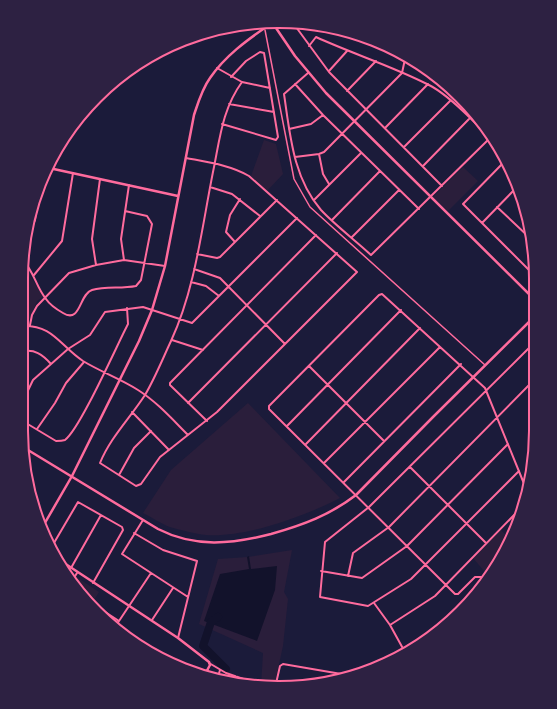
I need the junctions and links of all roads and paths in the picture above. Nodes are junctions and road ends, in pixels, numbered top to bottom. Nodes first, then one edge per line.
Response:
1 (276, 28) edge
2 (264, 29) edge
3 (298, 29) edge
4 (264, 30) dead end
5 (309, 46) junction
6 (347, 51) junction
7 (376, 61) junction
8 (404, 62) edge
9 (217, 68) junction
10 (308, 72) junction
11 (329, 72) junction
12 (402, 73) junction
13 (231, 77) junction
14 (242, 82) junction
15 (295, 84) junction
16 (428, 84) junction
17 (270, 88) junction
18 (347, 91) junction
19 (450, 101) junction
20 (229, 104) junction
21 (366, 110) junction
22 (274, 112) junction
23 (323, 115) junction
24 (469, 119) junction
25 (354, 122) junction
26 (222, 124) junction
27 (478, 127) edge
28 (385, 128) junction
29 (289, 129) junction
30 (343, 134) junction
31 (488, 140) edge
32 (404, 147) junction
33 (361, 152) junction
34 (319, 154) junction
35 (186, 158) junction
36 (295, 158) junction
37 (214, 163) junction
38 (501, 165) edge
39 (423, 166) junction
40 (54, 169) edge
41 (380, 171) junction
42 (72, 173) junction
43 (100, 179) junction
44 (329, 184) junction
45 (129, 185) junction
46 (443, 186) junction
47 (210, 187) junction
48 (399, 190) junction
49 (513, 191) edge
50 (178, 196) junction
51 (431, 198) junction
52 (240, 199) junction
53 (277, 200) junction
54 (314, 200) junction
55 (497, 207) junction
56 (419, 209) junction
57 (125, 211) junction
58 (260, 216) junction
59 (297, 218) junction
60 (332, 220) junction
61 (482, 222) junction
62 (525, 233) edge
63 (316, 235) junction
64 (352, 237) junction
65 (235, 242) junction
66 (337, 253) junction
67 (197, 254) junction
68 (124, 260) junction
69 (145, 263) junction
70 (96, 265) junction
71 (165, 266) junction
72 (29, 268) edge
73 (194, 269) junction
74 (528, 269) edge
75 (34, 275) junction
76 (191, 282) junction
77 (229, 286) junction
78 (529, 294) edge
79 (219, 296) junction
80 (45, 298) junction
81 (247, 305) junction
82 (127, 308) junction
83 (152, 310) junction
84 (401, 310) junction
85 (180, 320) junction
86 (529, 322) edge
87 (267, 324) junction
88 (30, 326) joint
89 (420, 328) junction
90 (172, 340) junction
91 (286, 344) junction
92 (441, 347) junction
93 (529, 348) edge
94 (68, 349) junction
95 (28, 350) edge
96 (203, 350) junction
97 (84, 362) junction
98 (51, 364) junction
99 (460, 364) junction
100 (486, 365) junction
101 (309, 366) junction
102 (104, 372) junction
103 (474, 377) junction
104 (120, 380) junction
105 (327, 385) junction
106 (529, 386) edge
107 (28, 390) edge
108 (486, 391) junction
109 (145, 395) junction
110 (188, 403) junction
111 (346, 403) junction
112 (132, 412) junction
113 (498, 417) junction
114 (207, 421) junction
115 (365, 422) junction
116 (28, 424) edge
117 (287, 426) junction
118 (37, 429) junction
119 (151, 431) junction
120 (188, 436) junction
121 (384, 441) junction
122 (508, 444) junction
123 (305, 445) junction
124 (169, 450) junction
125 (29, 451) edge
126 (324, 463) junction
127 (410, 467) junction
128 (519, 471) junction
129 (119, 475) junction
130 (72, 476) junction
131 (344, 482) junction
132 (523, 482) edge
133 (429, 486) junction
134 (356, 495) junction
135 (449, 505) junction
136 (369, 507) junction
137 (515, 514) edge
138 (101, 515) junction
139 (143, 520) junction
140 (45, 522) edge
141 (467, 524) junction
142 (389, 528) junction
143 (134, 533) junction
144 (55, 542) edge
145 (486, 543) junction
146 (407, 546) junction
147 (426, 565) junction
148 (67, 566) edge
149 (71, 568) junction
150 (321, 571) junction
151 (77, 573) junction
152 (151, 573) junction
153 (75, 576) edge
154 (348, 576) junction
155 (482, 577) edge
156 (93, 584) junction
157 (446, 584) junction
158 (173, 588) junction
159 (188, 597) junction
160 (374, 603) junction
161 (129, 607) junction
162 (106, 612) edge
163 (119, 621) joint
164 (151, 621) junction
165 (390, 625) junction
166 (178, 638) junction
167 (404, 647) edge
168 (209, 662) junction
169 (206, 670) edge
170 (220, 670) junction
171 (219, 673) edge
172 (338, 673) edge
173 (235, 676) joint
174 (241, 678) edge
175 (277, 681) edge

1 - 10 street
2 - 9 street
3 - 5 street
4 - 100 street
5 - 6 street
5 - 11 street
6 - 7 street
6 - 11 street
7 - 12 street
7 - 18 street
8 - 12 street
9 - 13 street
9 - 35 street
10 - 15 street
10 - 25 street
11 - 18 street
12 - 16 street
12 - 21 street
13 - 14 street
13 - 17 street
14 - 17 street
14 - 20 street
15 - 23 street
15 - 29 street
16 - 19 street
16 - 28 street
17 - 22 street
18 - 21 street
19 - 24 street
19 - 32 street
20 - 22 street
20 - 26 street
21 - 25 street
21 - 28 street
22 - 26 street
23 - 29 street
23 - 30 street
24 - 27 street
24 - 39 street
25 - 30 street
25 - 51 street
26 - 37 street
28 - 32 street
29 - 36 street
30 - 33 street
30 - 34 street
31 - 46 street
32 - 39 street
33 - 41 street
33 - 44 street
34 - 36 street
34 - 44 street
35 - 37 street
35 - 50 street
36 - 54 street
37 - 47 street
37 - 53 street
38 - 61 street
39 - 46 street
40 - 42 street
41 - 48 street
41 - 60 street
42 - 43 street
42 - 75 street
43 - 45 street
43 - 70 street
44 - 54 street
45 - 50 street
45 - 57 street
46 - 51 street
47 - 52 street
47 - 67 street
48 - 56 street
48 - 64 street
49 - 55 street
50 - 71 street
51 - 56 street
51 - 78 street
52 - 58 street
52 - 65 street
53 - 58 street
53 - 59 street
54 - 60 street
55 - 61 street
55 - 62 street
56 - 64 street
57 - 68 street
57 - 69 street
58 - 65 street
59 - 63 street
59 - 77 street
60 - 64 street
61 - 74 street
63 - 66 street
63 - 81 street
65 - 67 street
66 - 87 street
66 - 91 street
67 - 73 street
68 - 69 street
68 - 70 street
69 - 71 street
69 - 80 street
70 - 80 street
71 - 83 street
72 - 75 street
73 - 76 street
73 - 77 street
75 - 80 street
76 - 79 street
76 - 85 street
77 - 79 street
77 - 81 street
79 - 85 street
80 - 88 street
81 - 87 street
81 - 96 street
82 - 83 street
82 - 94 street
82 - 102 street
83 - 85 street
83 - 104 street
84 - 89 street
84 - 101 street
84 - 105 street
85 - 90 street
86 - 100 street
87 - 91 street
87 - 110 street
88 - 94 street
89 - 92 street
89 - 111 street
90 - 96 street
90 - 109 street
91 - 114 street
92 - 99 street
92 - 115 street
93 - 108 street
94 - 97 street
94 - 98 street
95 - 98 street
96 - 110 street
97 - 102 street
97 - 118 street
98 - 107 street
99 - 103 street
99 - 121 street
100 - 103 street
101 - 105 street
101 - 117 street
102 - 104 street
102 - 118 street
103 - 108 street
103 - 134 street
104 - 109 street
104 - 130 street
105 - 111 street
105 - 117 street
106 - 113 street
108 - 113 street
108 - 127 street
109 - 112 street
109 - 120 street
110 - 114 street
111 - 115 street
111 - 123 street
112 - 119 street
112 - 129 street
113 - 122 street
113 - 133 street
114 - 120 street
115 - 121 street
115 - 126 street
116 - 118 street
117 - 123 street
119 - 124 street
119 - 129 street
120 - 124 street
121 - 131 street
122 - 128 street
122 - 135 street
123 - 126 street
124 - 129 street
125 - 130 street
126 - 131 street
127 - 133 street
127 - 136 street
128 - 132 street
128 - 141 street
130 - 139 street
130 - 140 street
131 - 134 street
133 - 135 street
133 - 142 street
134 - 136 street
134 - 139 street
135 - 141 street
135 - 146 street
136 - 142 street
136 - 150 street
137 - 145 street
138 - 144 street
138 - 149 street
138 - 156 street
139 - 143 street
141 - 145 street
141 - 147 street
142 - 146 street
142 - 154 street
143 - 152 street
143 - 159 street
145 - 157 street
146 - 147 street
146 - 154 street
147 - 157 street
147 - 160 street
148 - 149 street
149 - 151 street
150 - 154 street
150 - 160 street
151 - 153 street
151 - 156 street
152 - 158 street
152 - 161 street
155 - 157 street
156 - 161 street
157 - 165 street
158 - 159 street
158 - 164 street
159 - 166 street
160 - 165 street
161 - 163 street
161 - 164 street
162 - 163 street
164 - 166 street
165 - 167 street
166 - 168 street
168 - 169 street
168 - 170 street
170 - 171 street
170 - 173 street
172 - 175 street
173 - 174 street

